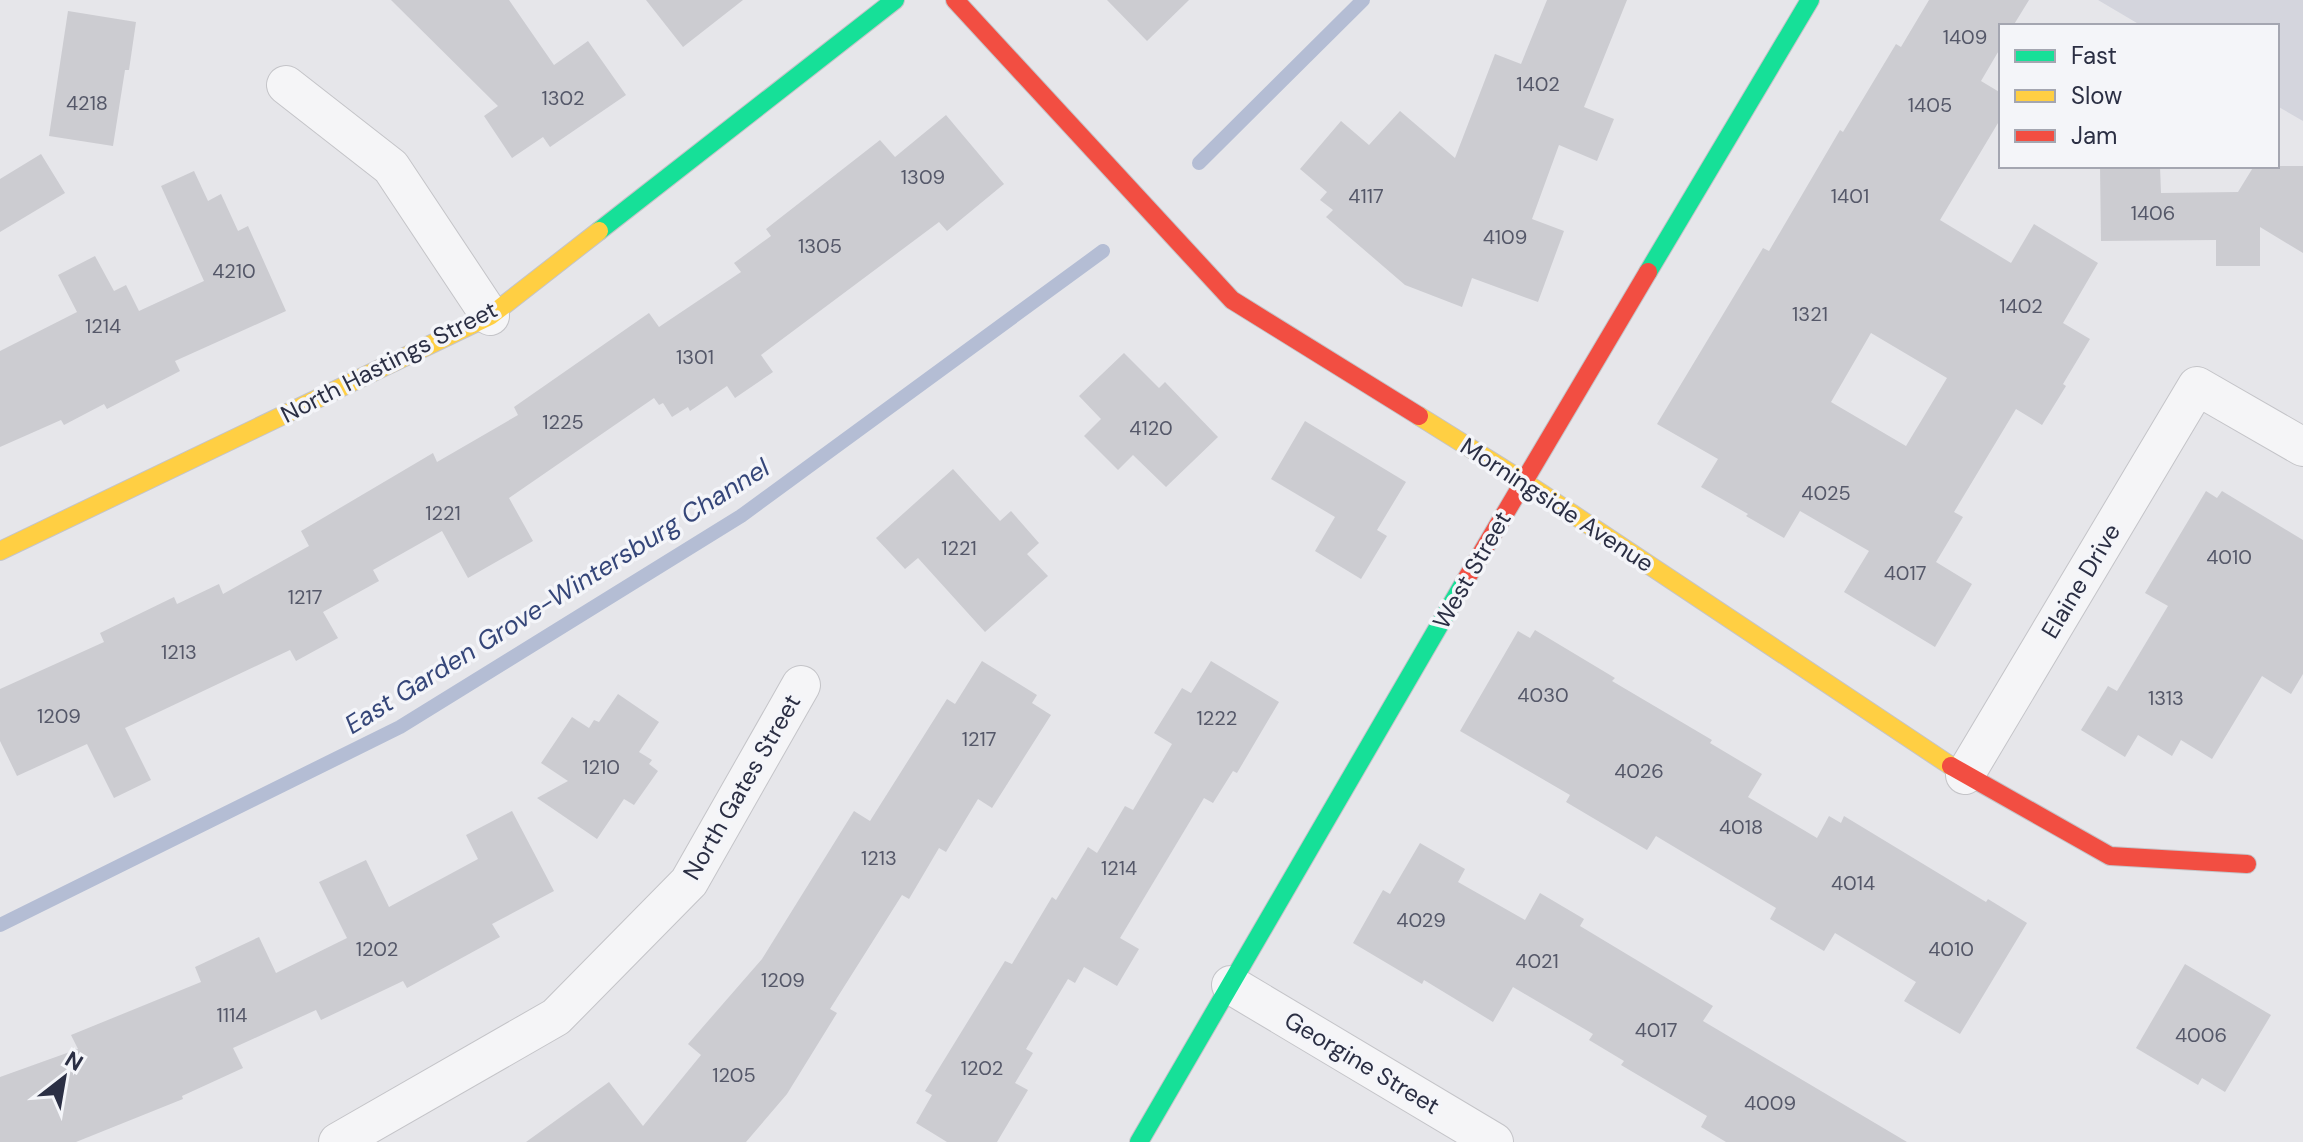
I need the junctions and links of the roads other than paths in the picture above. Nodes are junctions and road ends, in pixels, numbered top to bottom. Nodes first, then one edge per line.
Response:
1 (895, 0) edge
2 (955, 0) edge
3 (1810, 0) edge
4 (286, 85) dead end
5 (490, 316) junction
6 (2303, 447) edge
7 (1523, 481) junction
8 (0, 551) edge
9 (801, 685) dead end
10 (1965, 775) junction
11 (2247, 864) dead end
12 (1231, 985) junction
13 (338, 1142) edge
14 (1139, 1142) edge
15 (1494, 1142) edge

1 - 5 street, North Hastings Street
2 - 7 street, Morningside Avenue
3 - 7 street, West Street
4 - 5 street
5 - 8 street, North Hastings Street
6 - 10 street, Elaine Drive
7 - 10 street, Morningside Avenue
7 - 12 street, West Street
9 - 13 street, North Gates Street
10 - 11 street, Morningside Avenue
12 - 14 street, West Street
12 - 15 street, Georgine Street

